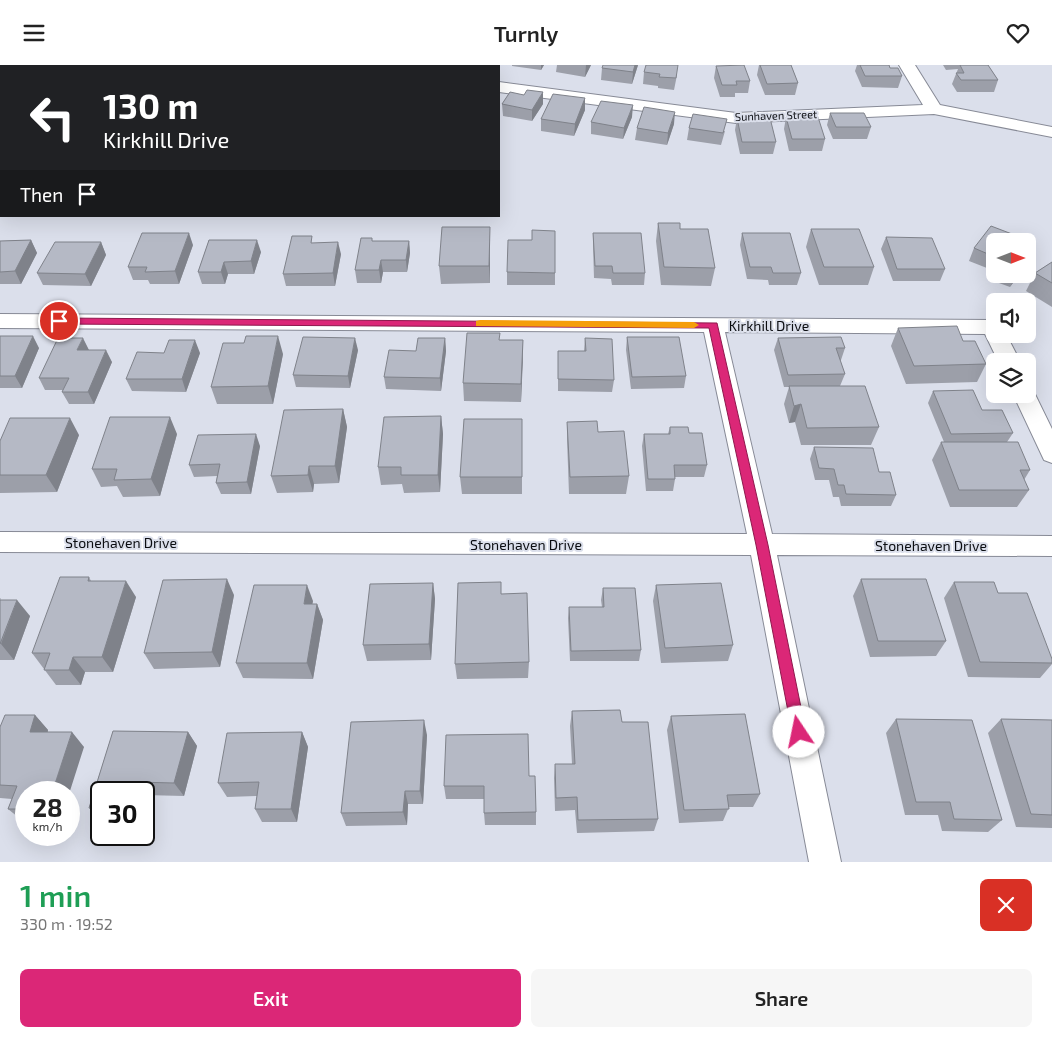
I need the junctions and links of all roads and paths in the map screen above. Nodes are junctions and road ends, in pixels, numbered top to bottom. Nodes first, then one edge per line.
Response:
1 (907, 65) edge
2 (500, 87) edge
3 (934, 109) junction
4 (1052, 132) edge
5 (0, 321) edge
6 (713, 325) junction
7 (986, 327) edge
8 (1028, 403) edge
9 (1052, 454) edge
10 (0, 542) edge
11 (762, 545) junction
12 (1052, 546) edge
13 (824, 862) edge

1 - 3 street
2 - 3 street, Sunhaven Street
3 - 4 street, Sunhaven Street
5 - 6 street, Kirkhill Drive
6 - 7 street, Kirkhill Drive
6 - 11 street
8 - 9 street
10 - 11 street, Stonehaven Drive
11 - 12 street, Stonehaven Drive
11 - 13 street

